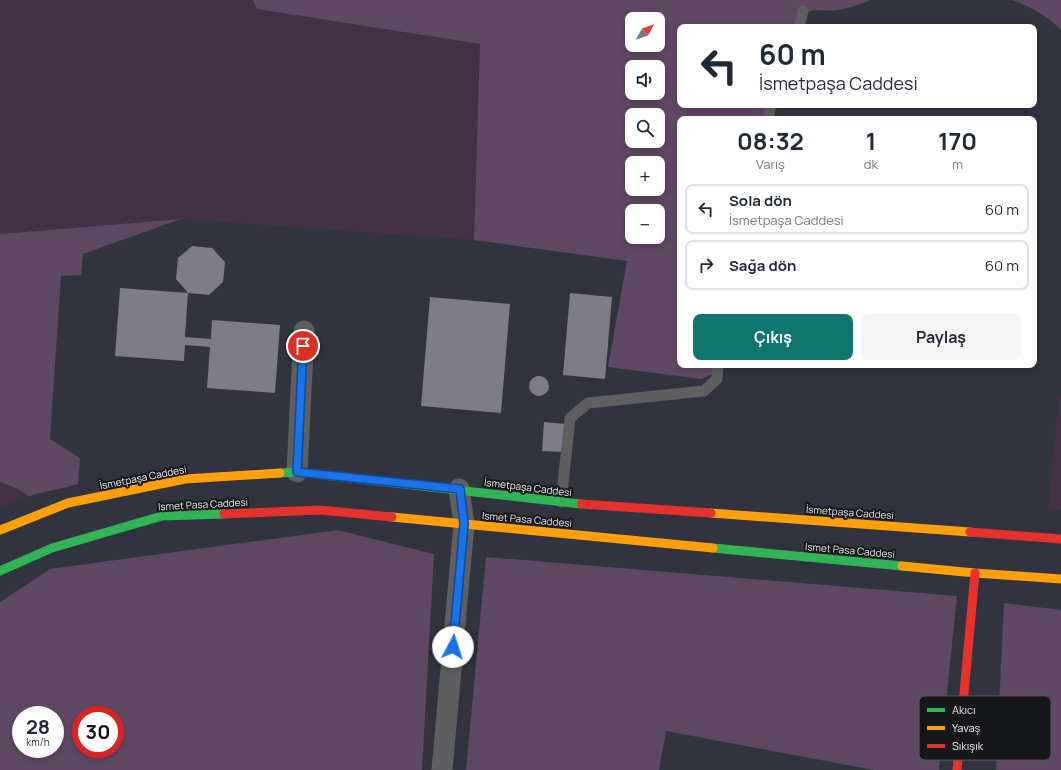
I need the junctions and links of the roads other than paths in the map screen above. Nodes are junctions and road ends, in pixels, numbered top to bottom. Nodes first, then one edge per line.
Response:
1 (803, 11) dead end
2 (800, 24) edge
3 (304, 331) dead end
4 (718, 368) edge
5 (297, 472) junction
6 (460, 489) junction
7 (561, 502) junction
8 (464, 524) junction
9 (0, 530) edge
10 (1061, 539) edge
11 (0, 571) edge
12 (975, 573) junction
13 (1061, 579) edge
14 (964, 696) edge
15 (958, 760) edge
16 (442, 770) edge
17 (957, 770) edge

1 - 2 lane
3 - 5 street
4 - 7 lane
5 - 6 main road, İsmetpaşa Caddesi
5 - 9 main road, İsmetpaşa Caddesi
6 - 7 main road, İsmetpaşa Caddesi
6 - 8 street
7 - 10 main road, İsmetpaşa Caddesi
8 - 11 main road, Ismet Pasa Caddesi
8 - 12 main road, Ismet Pasa Caddesi
8 - 16 street
12 - 13 main road, Ismet Pasa Caddesi
12 - 14 main road
15 - 17 main road

